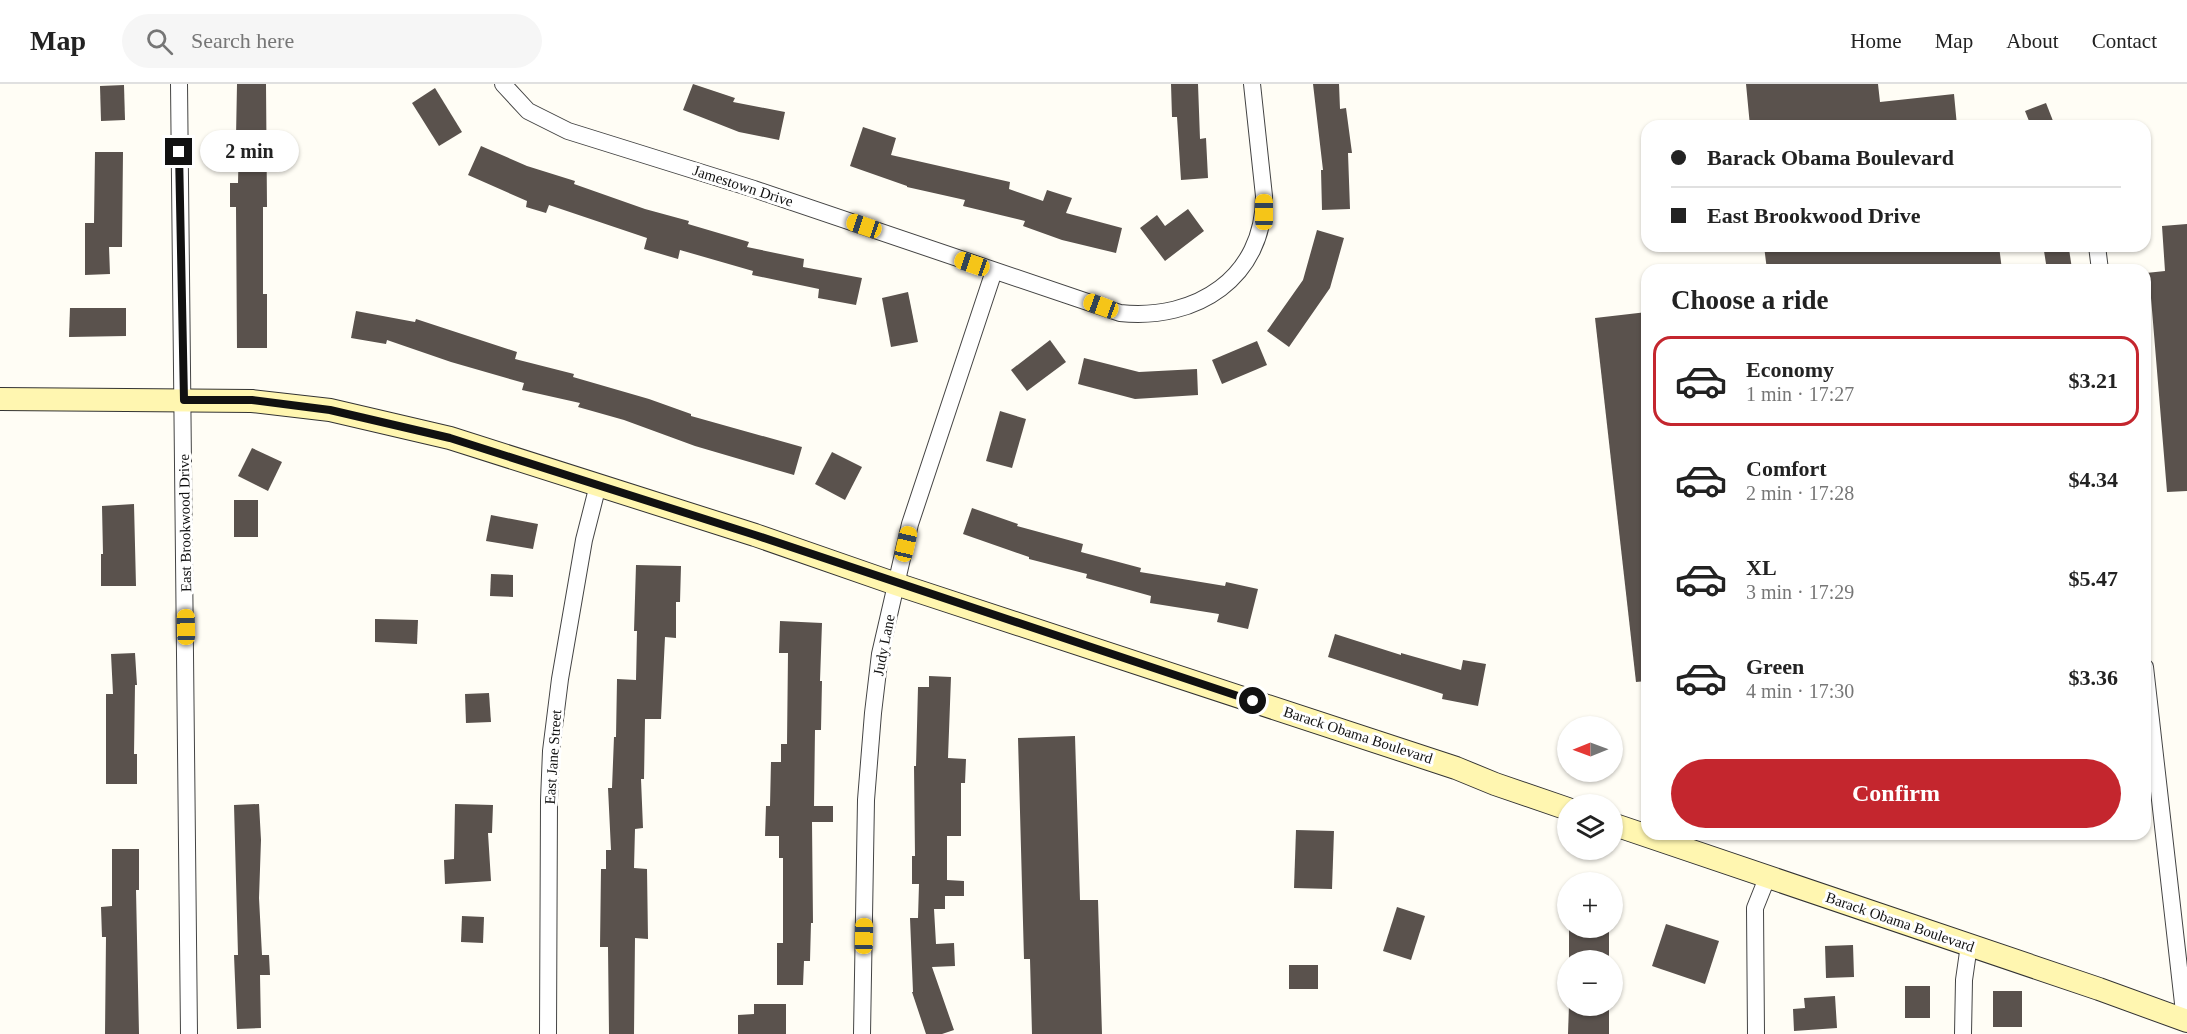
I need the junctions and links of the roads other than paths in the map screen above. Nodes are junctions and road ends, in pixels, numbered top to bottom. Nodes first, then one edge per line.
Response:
1 (179, 84) edge
2 (503, 84) edge
3 (1252, 84) edge
4 (994, 271) junction
5 (0, 399) edge
6 (184, 400) junction
7 (598, 485) junction
8 (896, 584) junction
9 (2151, 719) edge
10 (1557, 805) edge
11 (1623, 828) edge
12 (1641, 834) edge
13 (1658, 840) edge
14 (1767, 878) junction
15 (1969, 945) junction
16 (2186, 1021) edge
17 (189, 1034) edge
18 (548, 1034) edge
19 (862, 1034) edge
20 (1756, 1034) edge
21 (1963, 1034) edge

1 - 6 street, East Brookwood Drive
2 - 4 street, Jamestown Drive
3 - 4 street, Jamestown Drive
4 - 8 street, Judy Lane
5 - 6 main road, Barack Obama Boulevard
6 - 7 main road, Barack Obama Boulevard
6 - 17 street, East Brookwood Drive
7 - 8 main road, Barack Obama Boulevard
7 - 18 street, East Jane Street
8 - 10 main road, Barack Obama Boulevard
8 - 19 street, Judy Lane
9 - 16 street
11 - 12 main road, Barack Obama Boulevard
13 - 14 main road, Barack Obama Boulevard
14 - 15 main road, Barack Obama Boulevard
14 - 20 street
15 - 16 main road, Barack Obama Boulevard
15 - 21 street

